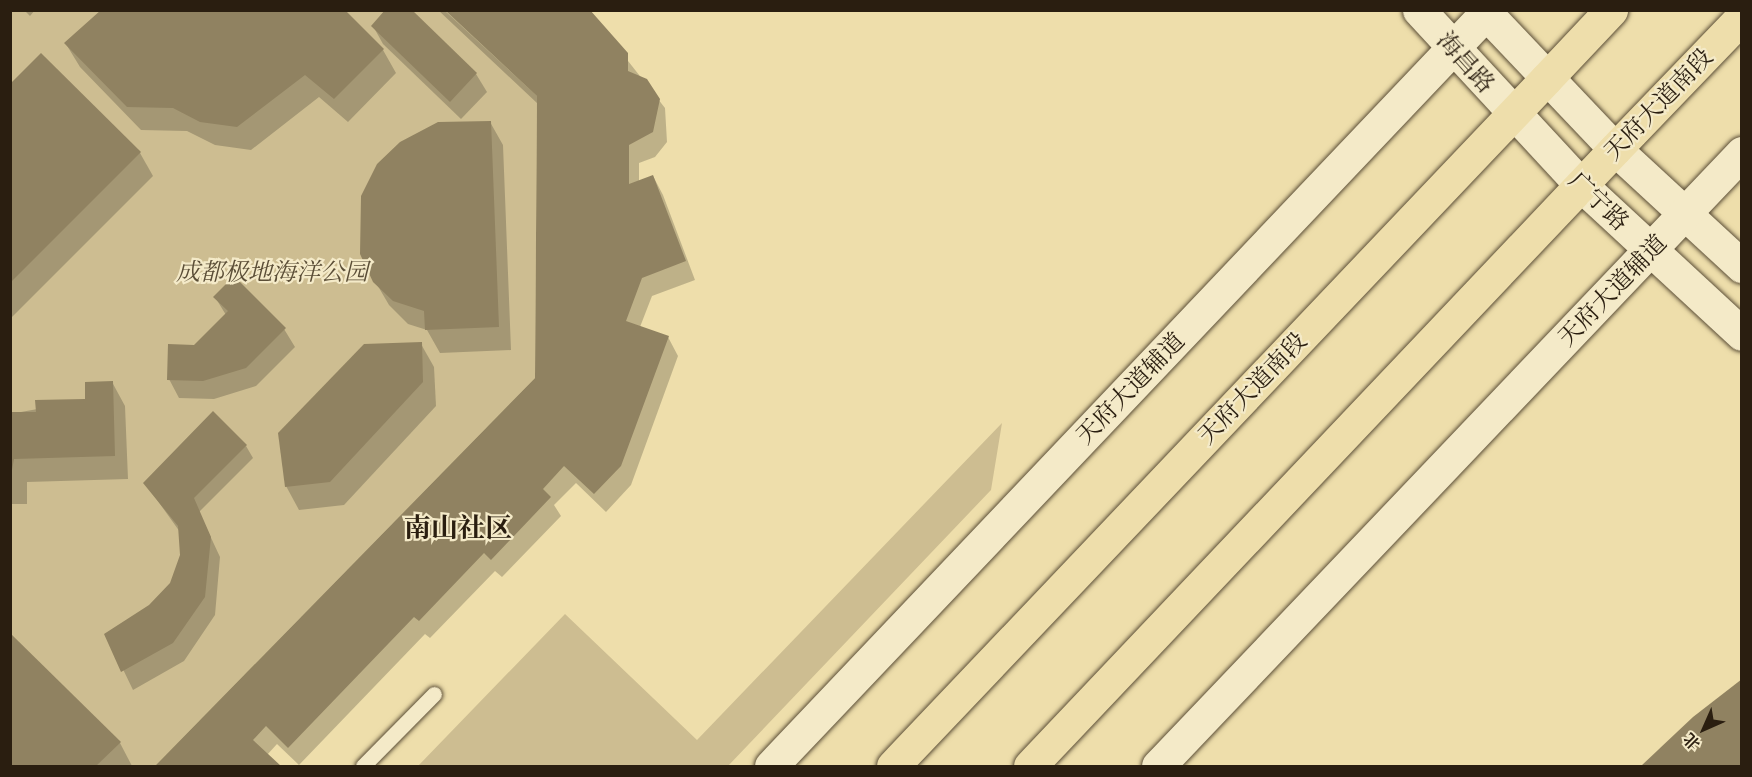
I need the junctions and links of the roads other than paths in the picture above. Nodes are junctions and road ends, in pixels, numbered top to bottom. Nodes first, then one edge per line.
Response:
1 (1419, 10) edge
2 (1611, 10) edge
3 (1486, 12) edge
4 (1742, 17) edge
5 (1454, 47) junction
6 (1546, 79) junction
7 (1512, 114) junction
8 (1615, 149) junction
9 (1742, 153) edge
10 (1581, 185) junction
11 (1685, 213) junction
12 (1651, 249) junction
13 (1742, 266) edge
14 (1742, 334) edge
15 (434, 694) dead end
16 (363, 766) edge
17 (771, 766) edge
18 (893, 766) edge
19 (1030, 766) edge
20 (1158, 766) edge

1 - 5 street, 海昌路
2 - 6 main road, 天府大道南段
3 - 5 street, 天府大道辅道
3 - 6 street, 海昌路
4 - 8 main road, 天府大道南段
5 - 7 street, 海昌路
5 - 17 street, 天府大道辅道
6 - 7 main road, 天府大道南段
6 - 8 street, 广宁路
7 - 10 street, 广宁路
7 - 18 main road, 天府大道南段
8 - 10 main road, 天府大道南段
8 - 11 street, 广宁路
9 - 11 street, 天府大道辅道
10 - 12 street, 广宁路
10 - 19 main road, 天府大道南段
11 - 12 street, 天府大道辅道
11 - 13 street, 广宁路
12 - 14 street, 广宁路
12 - 20 street, 天府大道辅道
15 - 16 lane

